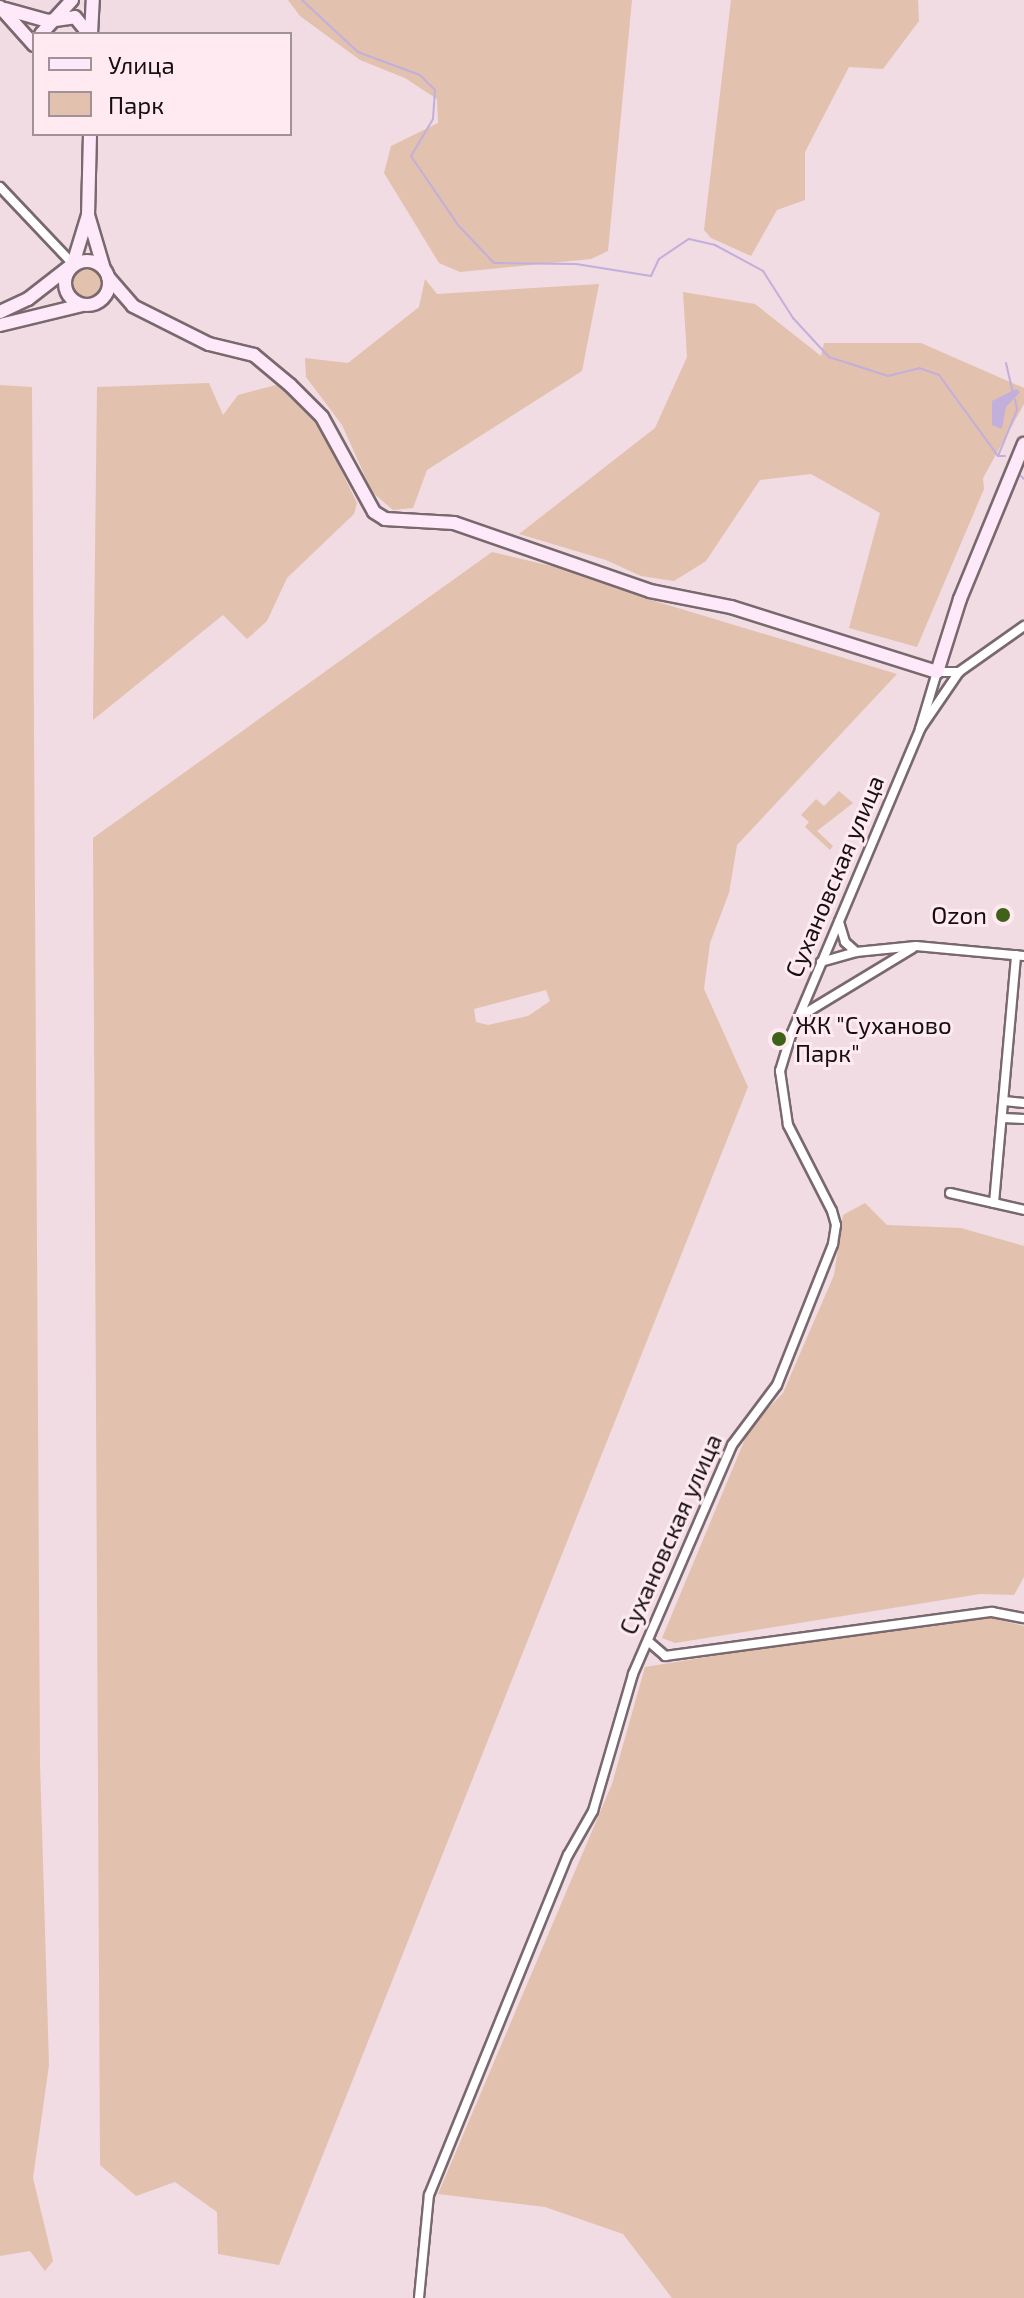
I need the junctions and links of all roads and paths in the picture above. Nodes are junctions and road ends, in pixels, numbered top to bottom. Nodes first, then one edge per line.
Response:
1 (72, 0) edge
2 (93, 0) edge
3 (0, 6) edge
4 (48, 21) junction
5 (42, 32) edge
6 (88, 32) edge
7 (90, 32) edge
8 (32, 43) edge
9 (89, 136) edge
10 (0, 187) edge
11 (88, 215) junction
12 (73, 264) junction
13 (106, 273) junction
14 (90, 304) junction
15 (133, 306) junction
16 (0, 312) edge
17 (0, 325) edge
18 (1024, 444) edge
19 (1024, 451) edge
20 (1015, 466) junction
21 (1024, 626) edge
22 (937, 672) junction
23 (959, 672) junction
24 (920, 729) junction
25 (839, 922) junction
26 (916, 946) junction
27 (856, 952) junction
28 (1020, 956) edge
29 (821, 962) junction
30 (811, 986) junction
31 (831, 996) junction
32 (798, 1018) junction
33 (1004, 1101) junction
34 (1024, 1103) edge
35 (1003, 1118) junction
36 (1024, 1119) edge
37 (950, 1193) dead end
38 (994, 1203) junction
39 (1024, 1210) edge
40 (1024, 1618) edge
41 (648, 1641) junction
42 (419, 2298) edge

1 - 4 street
2 - 7 street
3 - 4 street
3 - 8 street
4 - 5 street
4 - 6 street
9 - 11 street
10 - 12 street
11 - 12 street
11 - 13 street
12 - 13 street
12 - 14 street
12 - 16 street
13 - 14 street
13 - 15 street
14 - 15 street
14 - 17 street
15 - 22 street
18 - 20 street, Сухановская улица
19 - 20 street
20 - 22 street, Сухановская улица
21 - 23 street
22 - 23 street
22 - 24 street, Сухановская улица
23 - 24 street
24 - 25 street, Сухановская улица
25 - 27 street
25 - 29 street, Сухановская улица
26 - 27 street
26 - 28 street
26 - 31 street
27 - 29 street
28 - 33 street
29 - 30 street, Сухановская улица
30 - 31 street
30 - 32 street, Сухановская улица
31 - 32 street
32 - 41 street, Сухановская улица
33 - 34 street
33 - 35 street
35 - 36 street
35 - 38 street
37 - 38 street
38 - 39 street
40 - 41 street
41 - 42 street, Сухановская улица

